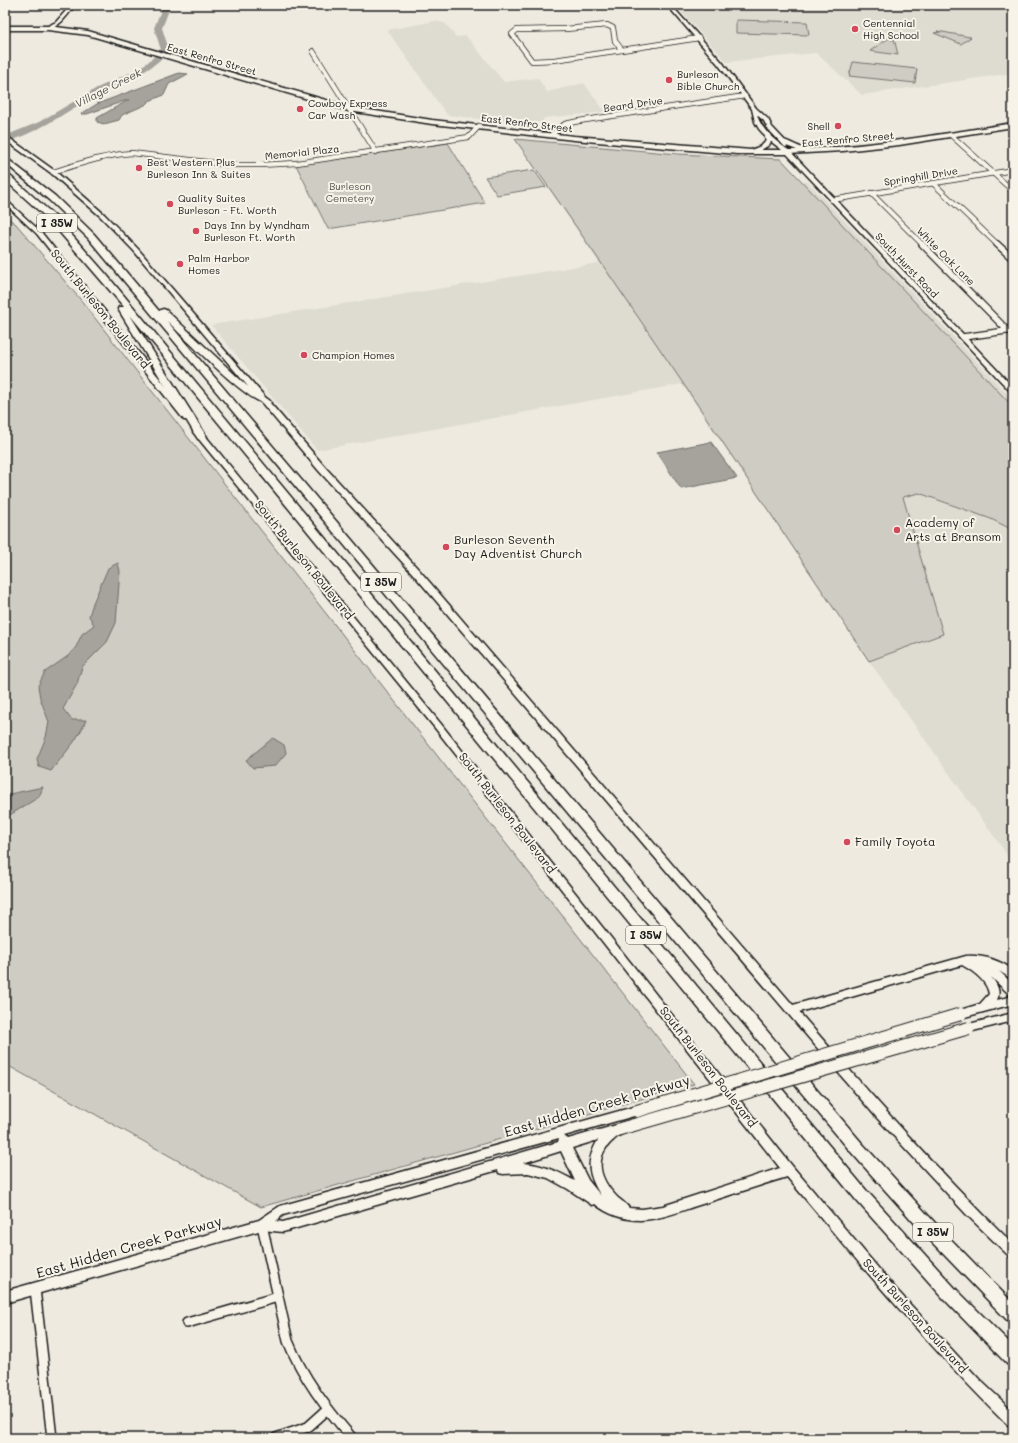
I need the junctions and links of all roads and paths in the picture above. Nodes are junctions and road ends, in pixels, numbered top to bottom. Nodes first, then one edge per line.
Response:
1 (69, 5) edge
2 (73, 5) edge
3 (669, 5) edge
4 (5, 24) edge
5 (5, 28) edge
6 (48, 28) junction
7 (699, 38) junction
8 (313, 50) dead end
9 (622, 51) junction
10 (745, 96) junction
11 (350, 109) junction
12 (754, 109) junction
13 (1013, 125) edge
14 (479, 126) junction
15 (552, 134) junction
16 (767, 134) junction
17 (951, 135) junction
18 (5, 136) edge
19 (781, 140) junction
20 (810, 151) junction
21 (376, 152) junction
22 (751, 152) junction
23 (788, 152) junction
24 (5, 159) edge
25 (1013, 170) edge
26 (53, 172) junction
27 (994, 174) junction
28 (5, 176) edge
29 (933, 183) junction
30 (1013, 191) edge
31 (871, 193) junction
32 (832, 200) junction
33 (5, 201) edge
34 (1013, 259) edge
35 (123, 274) junction
36 (104, 276) junction
37 (1010, 330) edge
38 (963, 337) junction
39 (1013, 390) edge
40 (266, 402) junction
41 (202, 437) junction
42 (964, 961) junction
43 (1012, 975) edge
44 (1013, 991) edge
45 (1013, 1000) edge
46 (984, 1007) junction
47 (791, 1010) junction
48 (1013, 1017) edge
49 (620, 1129) junction
50 (560, 1132) junction
51 (565, 1146) junction
52 (789, 1171) junction
53 (468, 1174) junction
54 (602, 1204) junction
55 (628, 1213) junction
56 (262, 1225) junction
57 (1013, 1252) edge
58 (35, 1289) junction
59 (278, 1296) junction
60 (5, 1297) edge
61 (1013, 1314) edge
62 (187, 1323) dead end
63 (1013, 1358) edge
64 (328, 1410) junction
65 (1013, 1420) edge
66 (52, 1438) edge
67 (276, 1438) edge
68 (352, 1438) edge

1 - 6 street
2 - 6 street
3 - 7 street, South Hurst Road
4 - 6 main road, East Renfro Street
5 - 6 main road, East Renfro Street
6 - 11 main road, East Renfro Street
7 - 9 street
7 - 10 street, South Hurst Road
8 - 11 street
9 - 9 street
10 - 12 street, South Hurst Road
10 - 15 street, Beard Drive
11 - 14 main road, East Renfro Street
11 - 21 street
12 - 16 street, South Hurst Road
12 - 19 street, South Hurst Road
13 - 17 main road, East Renfro Street
14 - 15 main road, East Renfro Street
14 - 21 street, Memorial Plaza
15 - 22 main road, East Renfro Street
16 - 22 main road
16 - 23 street, South Hurst Road
17 - 20 main road, East Renfro Street
17 - 27 street
18 - 26 main road
19 - 20 main road
19 - 23 street, South Hurst Road
20 - 23 main road, East Renfro Street
21 - 26 street, Memorial Plaza
22 - 23 main road, East Renfro Street
23 - 32 street, South Hurst Road
24 - 35 highway, I 35W
25 - 27 street, Springhill Drive
26 - 40 main road
27 - 29 street, Springhill Drive
27 - 30 street
28 - 36 highway, I 35W
29 - 31 street, Springhill Drive
29 - 34 street
31 - 32 street, Springhill Drive
31 - 37 street, White Oak Lane
32 - 38 street, South Hurst Road
33 - 41 main road, South Burleson Boulevard
35 - 40 highway
35 - 61 highway, I 35W
36 - 41 highway
36 - 63 highway, I 35W
37 - 38 street
38 - 39 street, South Hurst Road
40 - 47 main road
41 - 52 main road, South Burleson Boulevard
42 - 43 main road
42 - 44 main road
42 - 46 main road
42 - 47 main road
45 - 46 main road, East Hidden Creek Parkway
46 - 50 main road, East Hidden Creek Parkway, bridge
47 - 57 main road
48 - 49 main road, East Hidden Creek Parkway, bridge
49 - 51 main road, East Hidden Creek Parkway
49 - 55 main road
50 - 51 main road
50 - 56 main road, East Hidden Creek Parkway
51 - 53 main road, East Hidden Creek Parkway
51 - 54 main road
52 - 55 main road
52 - 65 main road, South Burleson Boulevard
53 - 54 main road
53 - 56 main road, East Hidden Creek Parkway
54 - 55 main road
56 - 58 main road, East Hidden Creek Parkway
56 - 59 street
58 - 60 main road, East Hidden Creek Parkway
58 - 66 street
59 - 62 street
59 - 64 street
64 - 67 street
64 - 68 street

